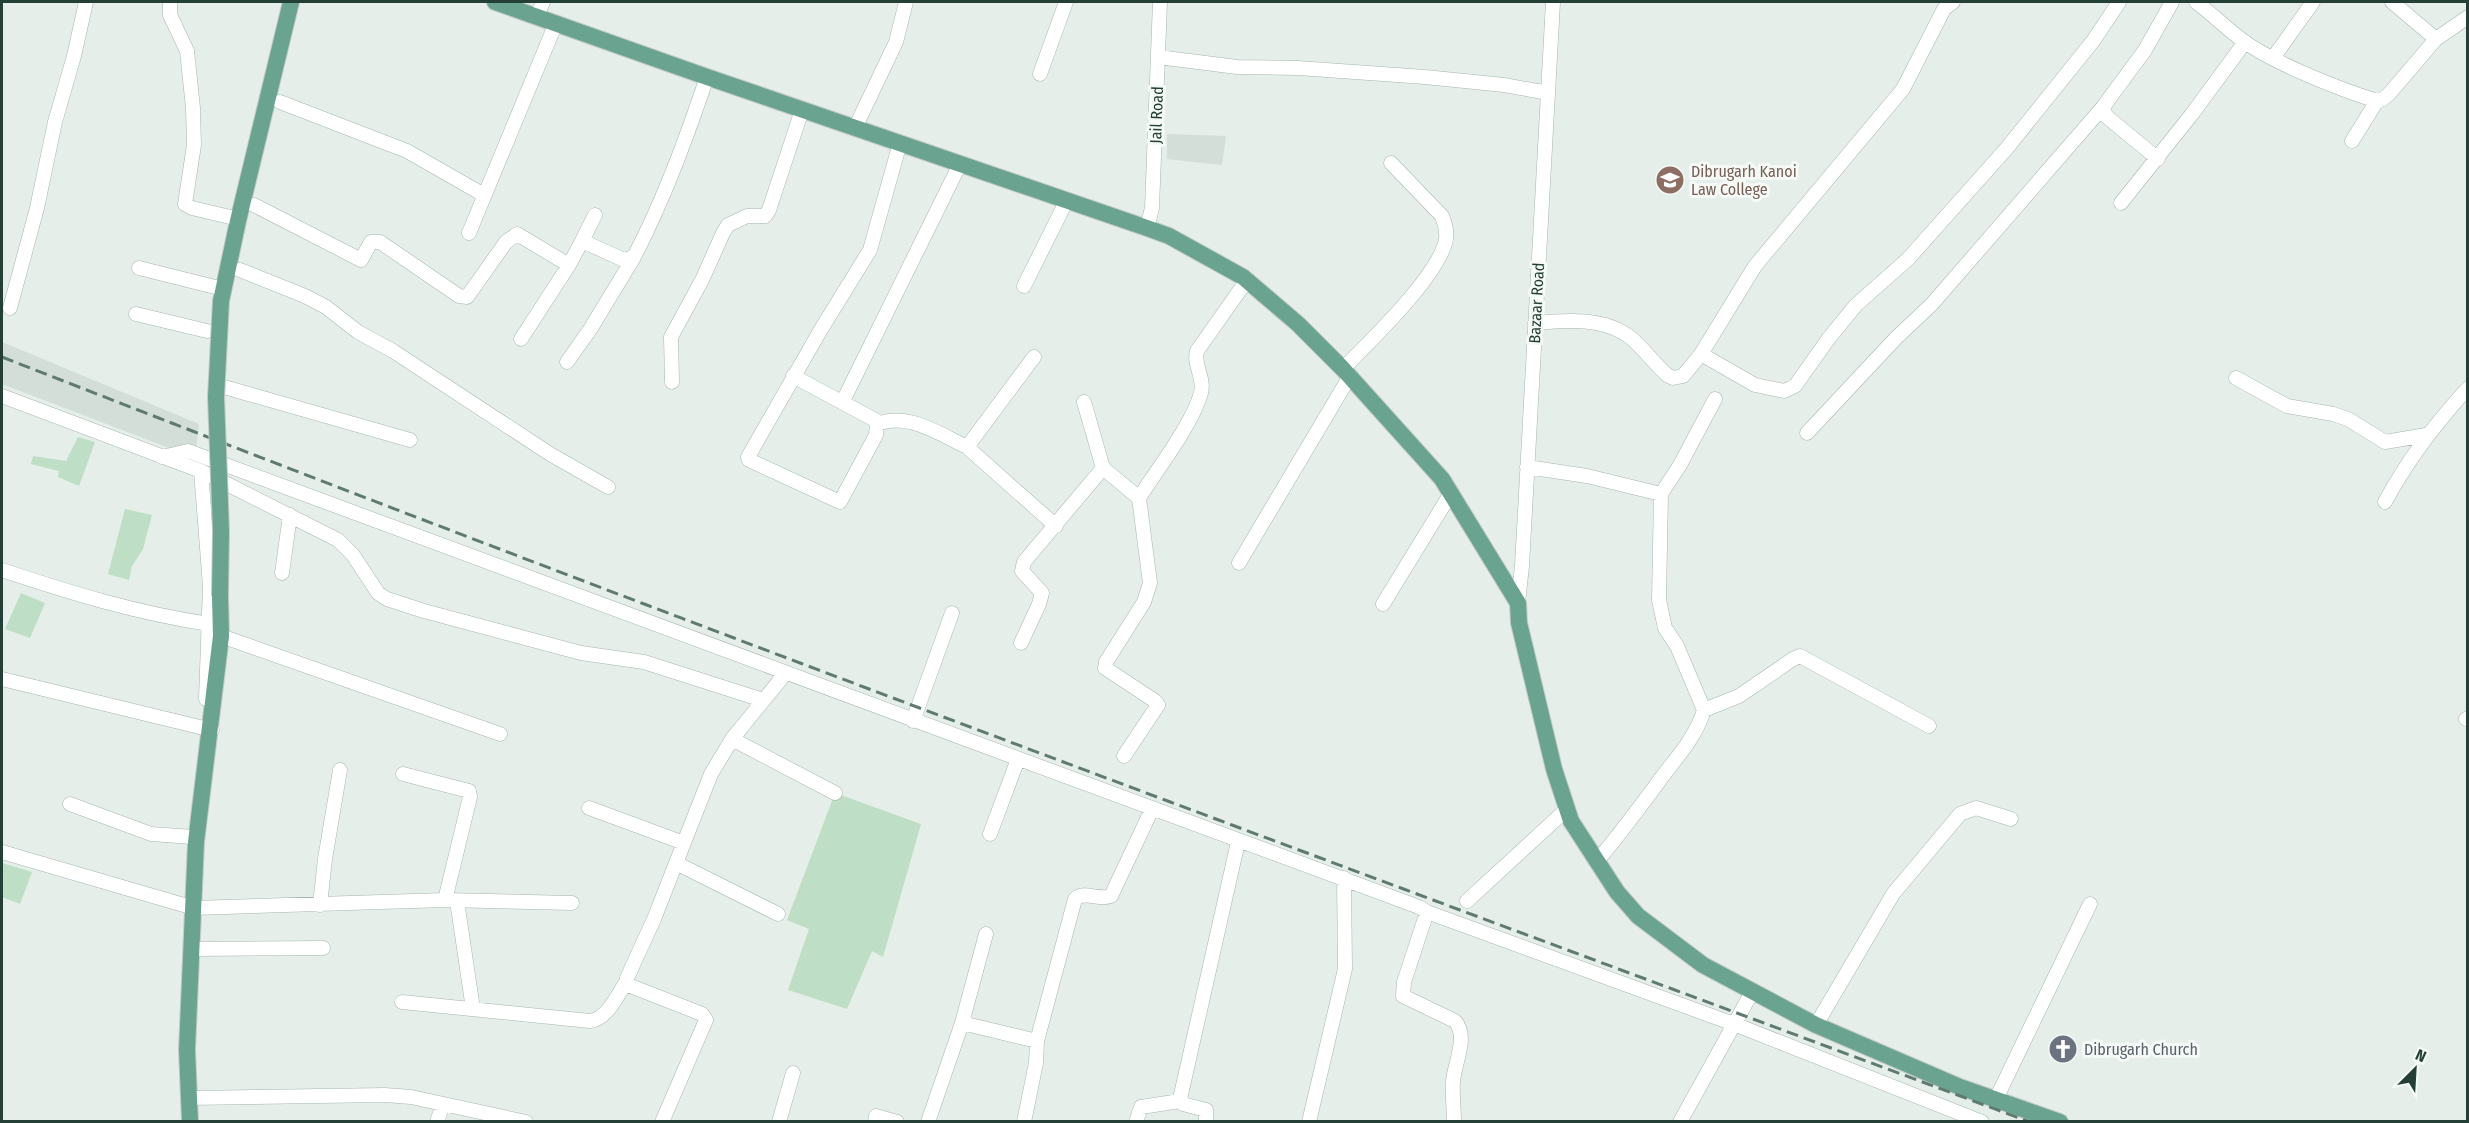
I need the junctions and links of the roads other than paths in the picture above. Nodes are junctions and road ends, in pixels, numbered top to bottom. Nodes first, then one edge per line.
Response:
1 (86, 2) edge
2 (170, 2) edge
3 (291, 2) edge
4 (495, 2) edge
5 (906, 2) edge
6 (1066, 2) edge
7 (1160, 2) edge
8 (1553, 2) edge
9 (1953, 2) edge
10 (2119, 2) edge
11 (2172, 2) edge
12 (2196, 2) edge
13 (2313, 2) edge
14 (2392, 2) edge
15 (540, 9) edge
16 (2468, 17) edge
17 (556, 23) junction
18 (2436, 39) junction
19 (2246, 42) junction
20 (1158, 57) junction
21 (2273, 58) junction
22 (1040, 74) dead end
23 (707, 77) junction
24 (1548, 93) junction
25 (2377, 101) junction
26 (280, 102) dead end
27 (2103, 107) junction
28 (802, 110) junction
29 (855, 128) junction
30 (2352, 141) dead end
31 (900, 143) junction
32 (2158, 159) junction
33 (1391, 163) dead end
34 (960, 164) junction
35 (484, 195) junction
36 (1066, 200) junction
37 (2121, 203) dead end
38 (254, 205) dead end
39 (595, 216) dead end
40 (230, 217) dead end
41 (1147, 228) junction
42 (469, 233) dead end
43 (582, 241) junction
44 (634, 257) junction
45 (569, 265) junction
46 (139, 268) dead end
47 (240, 270) dead end
48 (1246, 280) junction
49 (1024, 286) dead end
50 (218, 294) junction
51 (10, 308) dead end
52 (136, 314) dead end
53 (1535, 322) junction
54 (207, 331) dead end
55 (521, 339) dead end
56 (1701, 354) junction
57 (1034, 357) dead end
58 (567, 362) dead end
59 (1347, 372) junction
60 (793, 376) junction
61 (2235, 378) dead end
62 (672, 382) dead end
63 (224, 387) dead end
64 (2468, 388) edge
65 (2, 396) edge
66 (1715, 399) dead end
67 (843, 401) junction
68 (1084, 402) dead end
69 (878, 424) junction
70 (1807, 433) dead end
71 (2426, 435) junction
72 (410, 440) dead end
73 (967, 447) junction
74 (162, 457) junction
75 (1527, 467) junction
76 (1103, 468) junction
77 (201, 471) junction
78 (608, 487) dead end
79 (1451, 492) junction
80 (1661, 494) junction
81 (1139, 498) junction
82 (2385, 502) dead end
83 (290, 515) junction
84 (1056, 526) junction
85 (1239, 563) dead end
86 (2, 570) edge
87 (282, 573) dead end
88 (1518, 603) junction
89 (1383, 604) dead end
90 (952, 613) dead end
91 (209, 624) junction
92 (221, 636) junction
93 (1021, 643) dead end
94 (785, 674) junction
95 (2, 679) edge
96 (763, 700) junction
97 (1704, 710) junction
98 (913, 721) junction
99 (1929, 726) dead end
100 (208, 728) junction
101 (500, 734) dead end
102 (732, 739) junction
103 (1124, 756) dead end
104 (1018, 759) junction
105 (339, 770) dead end
106 (403, 774) dead end
107 (835, 793) dead end
108 (70, 804) dead end
109 (589, 808) dead end
110 (1152, 809) junction
111 (1567, 809) junction
112 (2011, 819) dead end
113 (990, 834) dead end
114 (194, 840) junction
115 (1238, 842) junction
116 (684, 843) junction
117 (2, 852) edge
118 (1597, 861) junction
119 (676, 863) junction
120 (1344, 878) junction
121 (451, 901) junction
122 (1467, 901) dead end
123 (572, 903) dead end
124 (2090, 904) dead end
125 (320, 905) junction
126 (194, 908) junction
127 (1427, 912) junction
128 (778, 914) dead end
129 (986, 934) dead end
130 (323, 948) dead end
131 (193, 949) junction
132 (626, 982) junction
133 (1752, 992) junction
134 (402, 1002) dead end
135 (473, 1009) junction
136 (963, 1023) junction
137 (1734, 1024) junction
138 (1816, 1025) junction
139 (1037, 1041) junction
140 (794, 1073) dead end
141 (189, 1098) junction
142 (1996, 1099) junction
143 (1180, 1101) junction
144 (443, 1104) junction
145 (190, 1122) edge
146 (437, 1122) edge
147 (526, 1122) edge
148 (662, 1122) edge
149 (779, 1122) edge
150 (874, 1122) edge
151 (897, 1122) edge
152 (928, 1122) edge
153 (1024, 1122) edge
154 (1136, 1122) edge
155 (1206, 1122) edge
156 (1309, 1122) edge
157 (1454, 1122) edge
158 (1680, 1122) edge
159 (1982, 1122) edge
160 (2060, 1122) edge

1 - 51 street
2 - 40 street
3 - 50 main road
4 - 15 main road
5 - 29 street
6 - 22 street
7 - 20 street, Jail Road
8 - 24 street, Bazaar Road
9 - 56 street
10 - 56 street
11 - 27 street
12 - 19 street
13 - 21 street
14 - 18 street
15 - 17 main road
16 - 18 street
17 - 23 main road
17 - 35 street
18 - 25 street
19 - 21 street
19 - 32 street
20 - 24 street
20 - 41 street, Jail Road
21 - 25 street
23 - 28 main road
23 - 44 street
24 - 53 street, Bazaar Road
25 - 30 street
26 - 35 street
27 - 32 street
27 - 70 street
28 - 29 main road
28 - 62 street
29 - 31 main road
31 - 34 main road
31 - 60 street
32 - 37 street
33 - 59 street
34 - 36 main road
34 - 67 street
35 - 42 street
36 - 41 main road
36 - 49 street
38 - 45 street
39 - 43 street
41 - 48 main road
43 - 44 street
43 - 45 street
44 - 58 street
45 - 55 street
46 - 50 street
47 - 78 street
48 - 59 main road
48 - 81 street
50 - 92 main road, bridge
52 - 54 street
53 - 56 street
53 - 75 street, Bazaar Road
57 - 73 street
59 - 79 main road
59 - 85 street
60 - 67 street
60 - 69 street
61 - 71 street
63 - 72 street
64 - 71 street
65 - 74 street
66 - 80 street
67 - 69 street
68 - 76 street
69 - 73 street
71 - 82 street
73 - 84 street
74 - 77 street
74 - 94 street
75 - 80 street
75 - 88 street, Bazaar Road
76 - 81 street
76 - 84 street
77 - 83 street
77 - 91 street
79 - 88 main road
79 - 89 street
80 - 97 street
81 - 103 street
83 - 87 street
83 - 96 street
84 - 93 street
86 - 91 street
88 - 111 main road
90 - 98 street
91 - 100 street
92 - 100 main road
92 - 101 street
94 - 96 street
94 - 98 street
95 - 100 street
96 - 102 street
97 - 99 street
97 - 118 street
98 - 104 street
100 - 114 main road
102 - 107 street
102 - 116 street
104 - 110 street
104 - 113 street
105 - 125 street
106 - 121 street
108 - 114 street
109 - 116 street
110 - 115 street
110 - 139 street
111 - 118 main road
111 - 122 street
112 - 138 street
114 - 126 main road
115 - 120 street
115 - 143 street
116 - 119 street
117 - 126 street
118 - 133 main road
119 - 128 street
119 - 132 street
120 - 127 street
120 - 156 street
121 - 123 street
121 - 125 street
121 - 135 street
124 - 142 street
125 - 126 street
126 - 131 main road
127 - 137 street
127 - 157 street
129 - 136 street
130 - 131 street
131 - 141 main road
132 - 135 street
132 - 148 street
133 - 137 street
133 - 138 main road
134 - 135 street
136 - 139 street
136 - 152 street
137 - 158 street
137 - 159 street
138 - 142 main road
139 - 153 street
140 - 149 street
141 - 144 street
141 - 145 main road
142 - 160 main road
143 - 154 street
143 - 155 street
144 - 146 street
144 - 147 street
150 - 151 street

